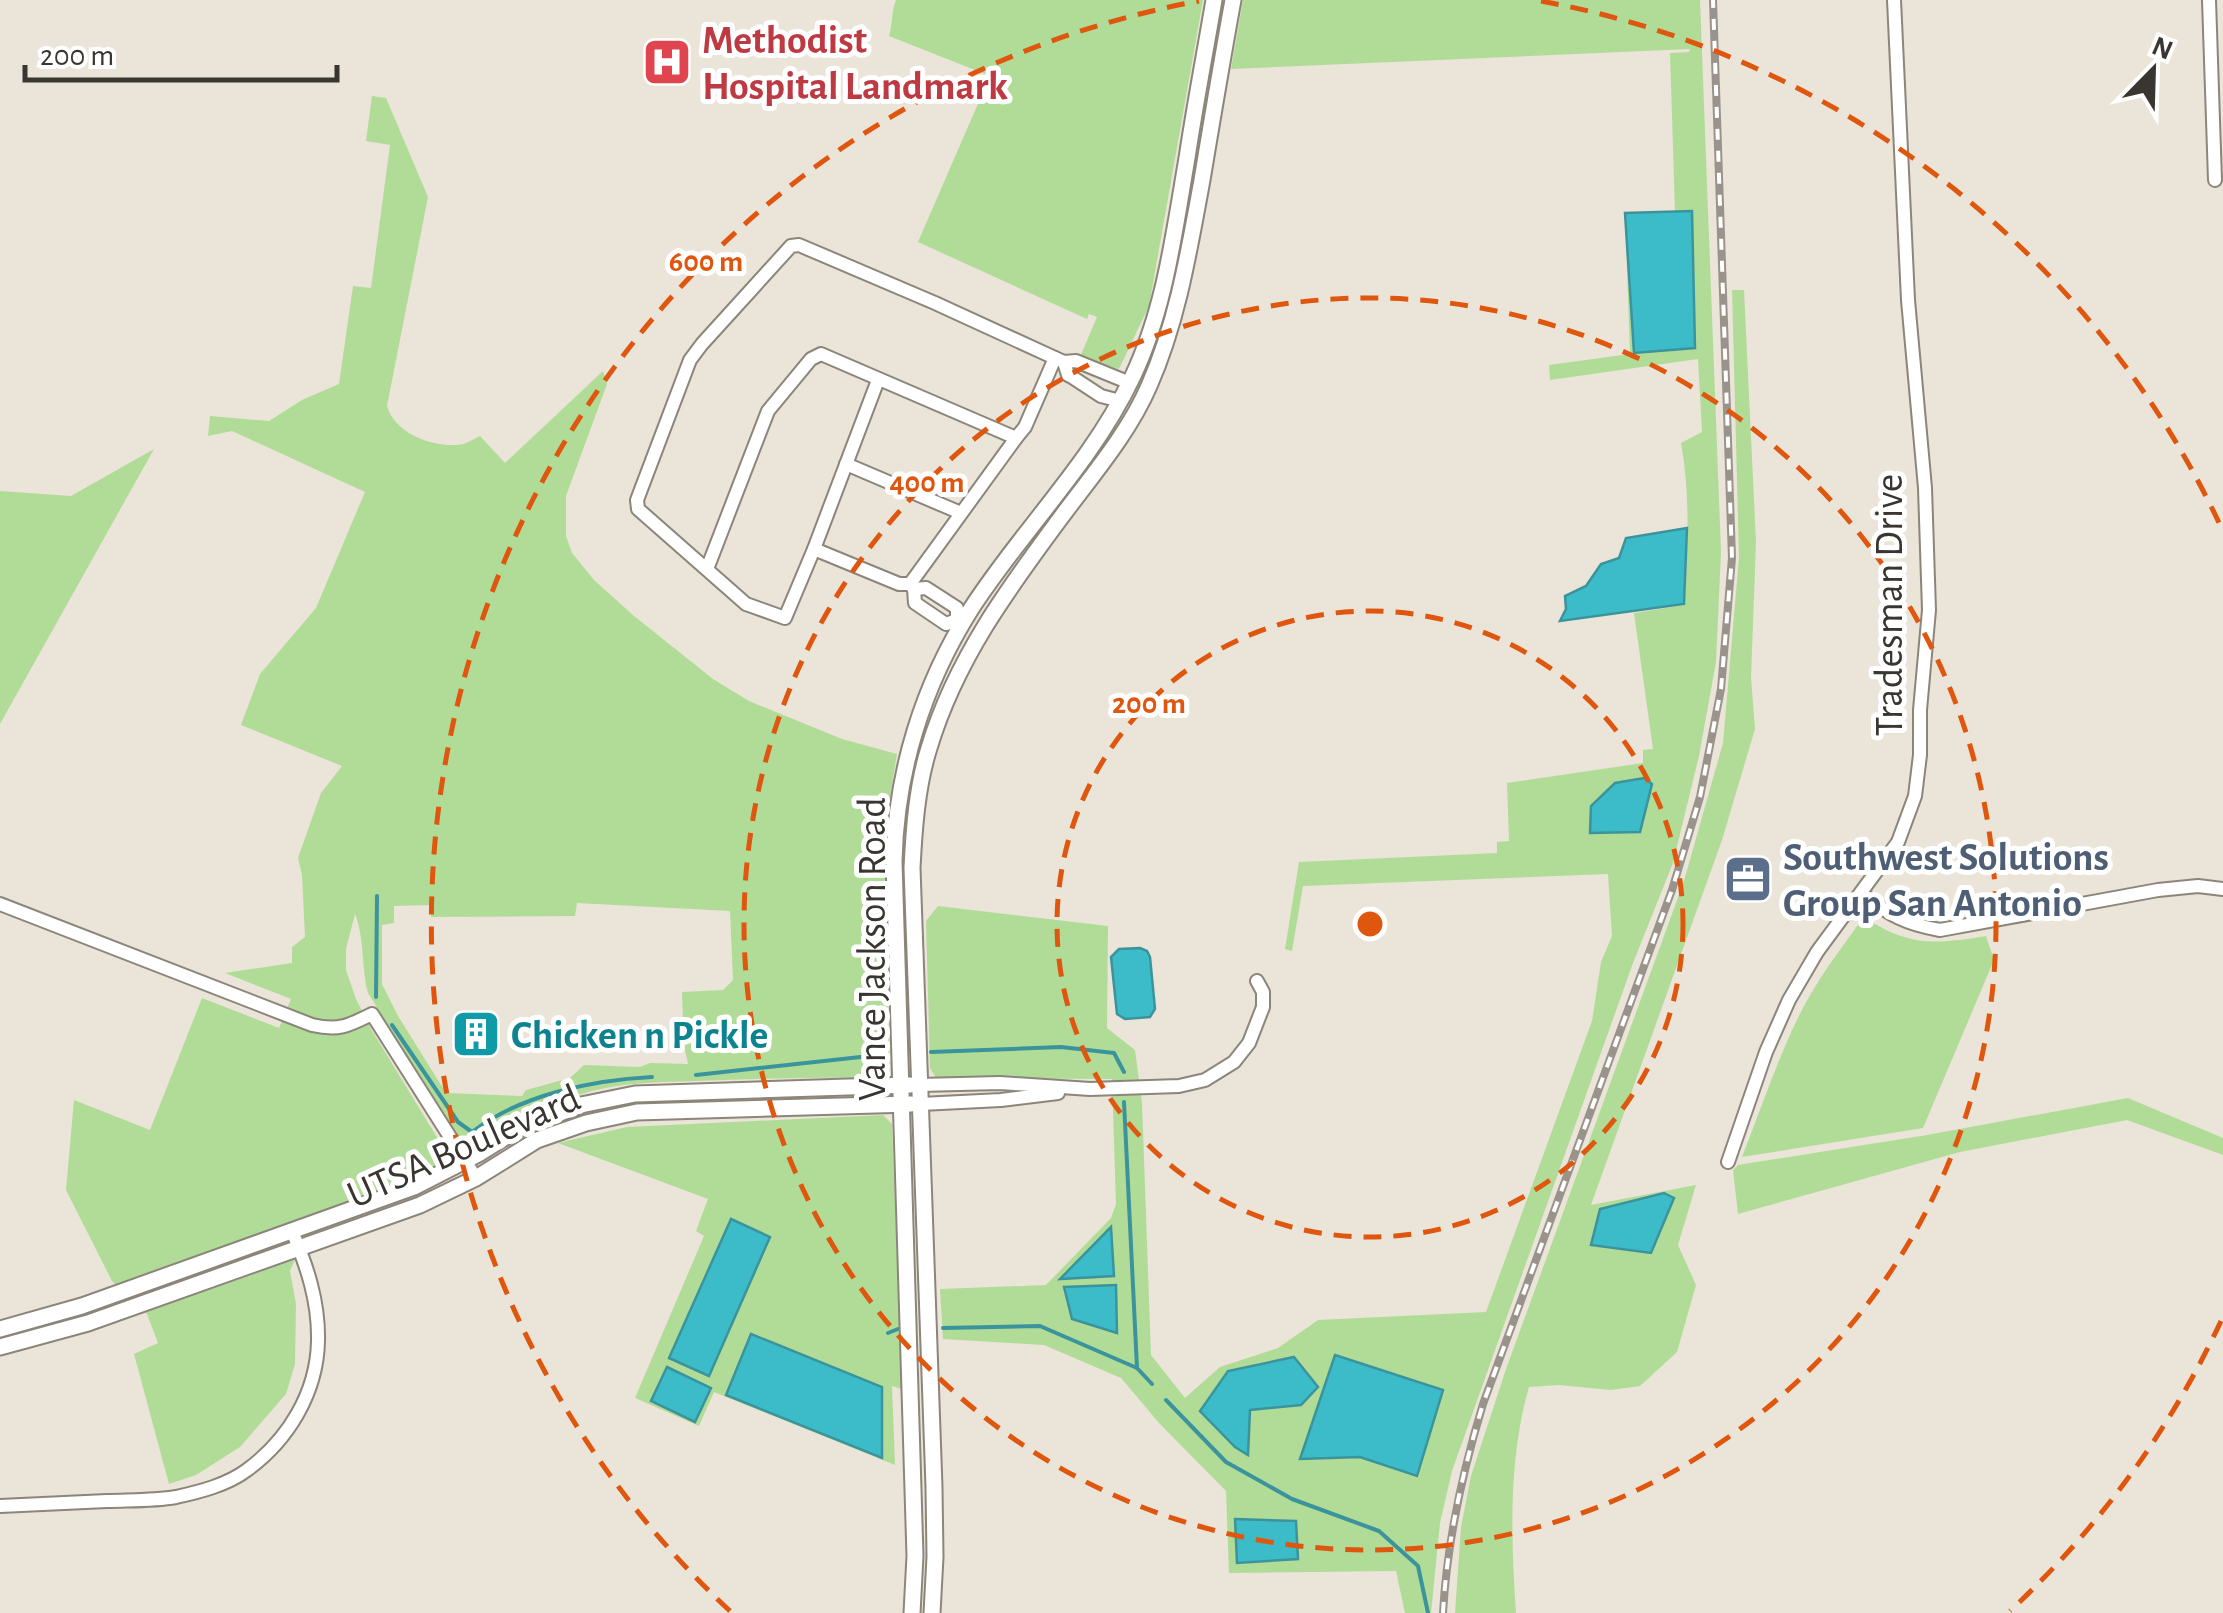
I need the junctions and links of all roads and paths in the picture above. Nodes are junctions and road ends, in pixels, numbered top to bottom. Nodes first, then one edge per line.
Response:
1 (1214, 0) edge
2 (1233, 0) edge
3 (1894, 0) edge
4 (2209, 0) edge
5 (2216, 180) dead end
6 (1059, 360) junction
7 (1091, 368) junction
8 (878, 380) junction
9 (1130, 383) junction
10 (1083, 385) junction
11 (1120, 402) junction
12 (1016, 438) junction
13 (846, 464) junction
14 (961, 514) junction
15 (814, 549) junction
16 (707, 569) junction
17 (912, 586) junction
18 (934, 593) junction
19 (925, 610) junction
20 (960, 622) junction
21 (2223, 889) edge
22 (1862, 894) junction
23 (0, 904) edge
24 (1258, 980) dead end
25 (920, 1085) junction
26 (902, 1086) junction
27 (1090, 1089) junction
28 (902, 1104) junction
29 (921, 1104) junction
30 (465, 1162) junction
31 (1728, 1162) dead end
32 (476, 1178) junction
33 (292, 1230) junction
34 (300, 1248) junction
35 (114, 1294) junction
36 (120, 1312) junction
37 (0, 1328) edge
38 (0, 1347) edge
39 (0, 1506) edge
40 (912, 1613) edge
41 (932, 1613) edge

1 - 9 main road, Vance Jackson Road
2 - 25 main road, Vance Jackson Road
3 - 22 street, Tradesman Drive
4 - 5 street
6 - 7 street
6 - 10 street
6 - 12 street
6 - 16 street
7 - 9 street
7 - 10 street
8 - 12 street
8 - 13 street
8 - 16 street
9 - 11 main road, Vance Jackson Road
10 - 11 street
11 - 20 main road, Vance Jackson Road
12 - 14 street
13 - 14 street
13 - 15 street
14 - 17 street
15 - 16 street
15 - 17 street
17 - 18 street
17 - 19 street
18 - 19 street
18 - 20 street
19 - 20 street
20 - 26 main road, Vance Jackson Road
21 - 22 street
22 - 31 street, Tradesman Drive
23 - 30 street
24 - 27 street, UTSA Boulevard
25 - 26 main road, UTSA Boulevard
25 - 27 street, UTSA Boulevard
25 - 29 main road, Vance Jackson Road
26 - 28 main road, Vance Jackson Road
26 - 30 main road, UTSA Boulevard
27 - 29 street, UTSA Boulevard
28 - 29 main road, UTSA Boulevard
28 - 32 main road, UTSA Boulevard
28 - 40 main road, Vance Jackson Road
29 - 41 main road, Vance Jackson Road
30 - 32 street
30 - 33 main road, UTSA Boulevard
32 - 34 main road, UTSA Boulevard
33 - 34 street
33 - 35 main road, UTSA Boulevard
34 - 36 main road, UTSA Boulevard
34 - 39 street
35 - 36 street
35 - 37 main road, UTSA Boulevard
36 - 38 main road, UTSA Boulevard

